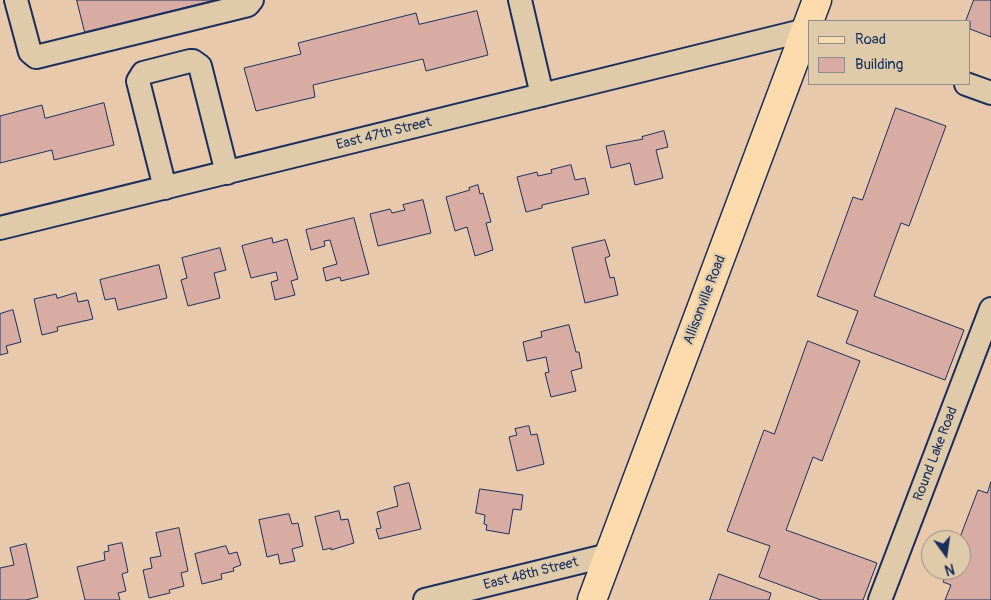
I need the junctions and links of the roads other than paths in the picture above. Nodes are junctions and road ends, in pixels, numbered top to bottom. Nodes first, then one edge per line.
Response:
1 (16, 0) edge
2 (252, 0) edge
3 (520, 0) edge
4 (817, 0) edge
5 (811, 20) edge
6 (808, 31) edge
7 (969, 85) edge
8 (991, 93) edge
9 (542, 95) junction
10 (227, 173) junction
11 (165, 188) junction
12 (0, 228) edge
13 (991, 308) edge
14 (609, 555) junction
15 (425, 600) edge
16 (592, 600) edge
17 (880, 600) edge

1 - 2 street
3 - 9 street
4 - 5 main road, Allisonville Road
6 - 9 street, East 47th Street
6 - 14 main road, Allisonville Road
7 - 8 street
9 - 10 street, East 47th Street
10 - 11 street, East 47th Street
10 - 11 street
11 - 12 street, East 47th Street
13 - 17 street, Round Lake Road
14 - 15 street, East 48th Street
14 - 16 main road, Allisonville Road

